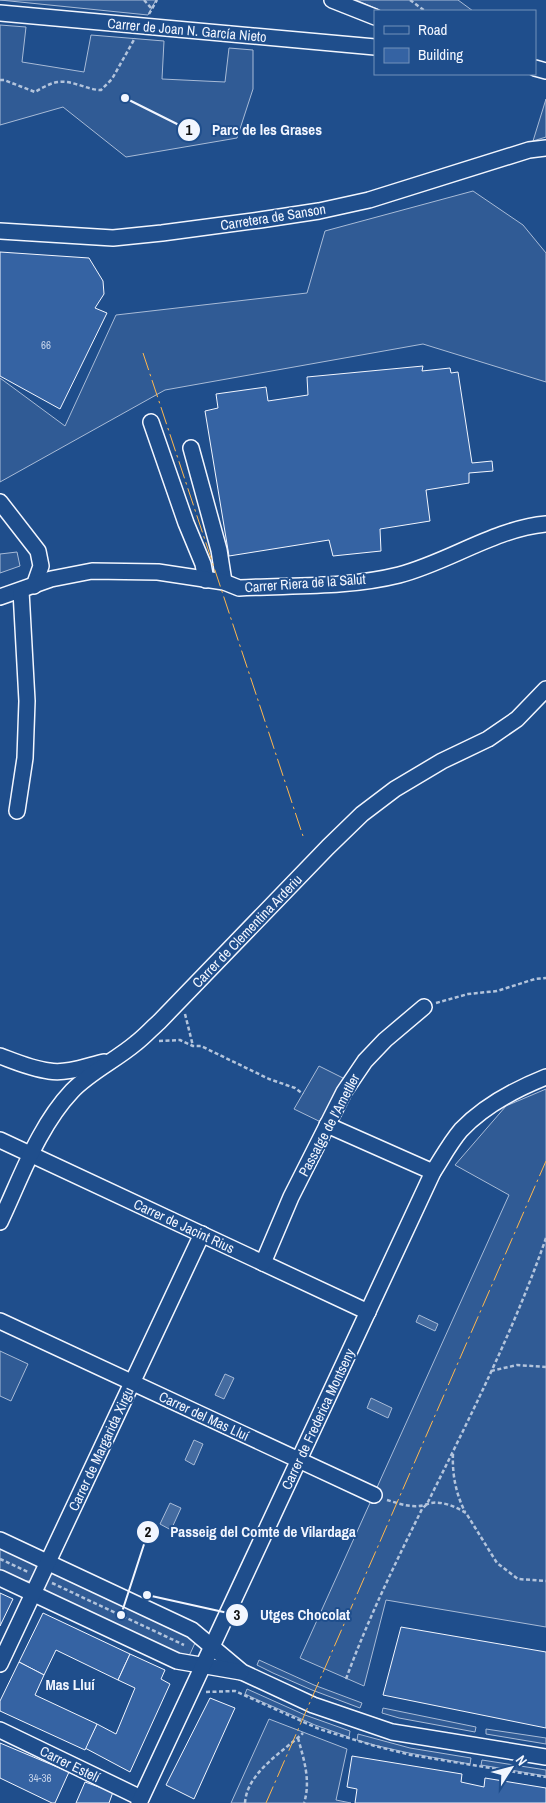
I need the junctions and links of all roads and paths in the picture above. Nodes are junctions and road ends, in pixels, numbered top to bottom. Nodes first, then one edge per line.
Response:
1 (144, 0) edge
2 (157, 0) edge
3 (332, 0) edge
4 (410, 0) edge
5 (152, 9) junction
6 (423, 10) edge
7 (0, 13) edge
8 (374, 17) edge
9 (142, 26) junction
10 (374, 47) edge
11 (0, 80) edge
12 (544, 147) edge
13 (0, 231) edge
14 (151, 422) dead end
15 (191, 448) dead end
16 (0, 502) edge
17 (546, 524) edge
18 (206, 580) junction
19 (224, 582) junction
20 (28, 589) junction
21 (0, 597) edge
22 (546, 690) edge
23 (17, 811) dead end
24 (546, 978) edge
25 (177, 1004) junction
26 (424, 1007) joint
27 (136, 1043) junction
28 (193, 1046) junction
29 (0, 1056) edge
30 (112, 1059) junction
31 (546, 1077) edge
32 (303, 1094) dead end
33 (327, 1125) junction
34 (0, 1140) edge
35 (31, 1155) junction
36 (433, 1172) junction
37 (0, 1222) edge
38 (202, 1234) junction
39 (546, 1238) edge
40 (262, 1263) junction
41 (368, 1312) junction
42 (0, 1322) edge
43 (546, 1367) edge
44 (491, 1372) junction
45 (132, 1383) junction
46 (453, 1451) junction
47 (298, 1461) junction
48 (374, 1494) joint
49 (427, 1504) junction
50 (466, 1513) junction
51 (0, 1540) edge
52 (0, 1559) edge
53 (48, 1562) junction
54 (23, 1564) dead end
55 (21, 1568) junction
56 (19, 1573) dead end
57 (34, 1575) dead end
58 (0, 1578) edge
59 (46, 1580) dead end
60 (59, 1581) dead end
61 (546, 1582) edge
62 (57, 1586) junction
63 (55, 1590) dead end
64 (33, 1594) junction
65 (186, 1640) dead end
66 (184, 1645) junction
67 (212, 1646) junction
68 (182, 1650) dead end
69 (0, 1664) edge
70 (203, 1666) junction
71 (242, 1672) junction
72 (346, 1679) dead end
73 (200, 1690) dead end
74 (244, 1695) dead end
75 (0, 1730) edge
76 (303, 1733) dead end
77 (298, 1738) junction
78 (546, 1757) edge
79 (140, 1800) edge
80 (244, 1803) edge
81 (304, 1803) edge

1 - 5 path
2 - 5 path
3 - 8 street
4 - 6 path
5 - 9 path
7 - 9 street, Carrer de Joan N. García Nieto
9 - 10 street, Carrer de Joan N. García Nieto
9 - 11 path
12 - 13 street, Carretera de Sanson
14 - 18 street
15 - 19 street
16 - 20 street
17 - 19 street, Carrer Riera de la Salut
18 - 19 street, Carrer Riera de la Salut
18 - 20 street, Carrer Riera de la Salut
20 - 21 street, Carrer Riera de la Salut
20 - 23 street
22 - 25 street, Carrer de Clementina Arderiu
24 - 26 path
25 - 27 street, Carrer de Clementina Arderiu
25 - 28 path
26 - 33 street, Passatge de l'Ametller
27 - 28 path
27 - 30 street, Carrer de Clementina Arderiu
28 - 32 path
29 - 30 street
30 - 35 street, Carrer de Clementina Arderiu
31 - 36 street, Carrer de Frederica Montseny
33 - 36 street
33 - 40 street, Passatge de l'Ametller
34 - 35 street, Carrer de Jacint Rius
35 - 37 street, Carrer de Clementina Arderiu
35 - 38 street, Carrer de Jacint Rius
36 - 41 street, Carrer de Frederica Montseny
38 - 40 street, Carrer de Jacint Rius
38 - 45 street, Carrer de Margarida Xirgu
39 - 44 path
40 - 41 street, Carrer de Jacint Rius
41 - 47 street, Carrer de Frederica Montseny
42 - 45 street, Carrer del Mas Lluí
43 - 44 path
44 - 46 path
45 - 47 street, Carrer del Mas Lluí
45 - 53 street, Carrer de Margarida Xirgu
46 - 49 path
46 - 50 path
47 - 48 street, Carrer del Mas Lluí
47 - 67 street, Carrer de Frederica Montseny
48 - 49 path
49 - 50 path
49 - 72 path
50 - 61 path
51 - 53 street
52 - 55 path
53 - 64 street, Carrer de Margarida Xirgu
53 - 67 street
54 - 55 path
55 - 56 path
55 - 57 path
58 - 64 street
59 - 62 path
60 - 62 path
62 - 63 path
62 - 66 path
64 - 69 street, Carrer de Margarida Xirgu
64 - 70 street
65 - 66 path
66 - 68 path
67 - 70 street, Carrer de Frederica Montseny
67 - 71 street
70 - 71 street
70 - 79 street, Carrer de Frederica Montseny
71 - 78 street
73 - 74 path
75 - 79 street, Carrer Estelí
76 - 77 path
77 - 80 path
77 - 81 path

